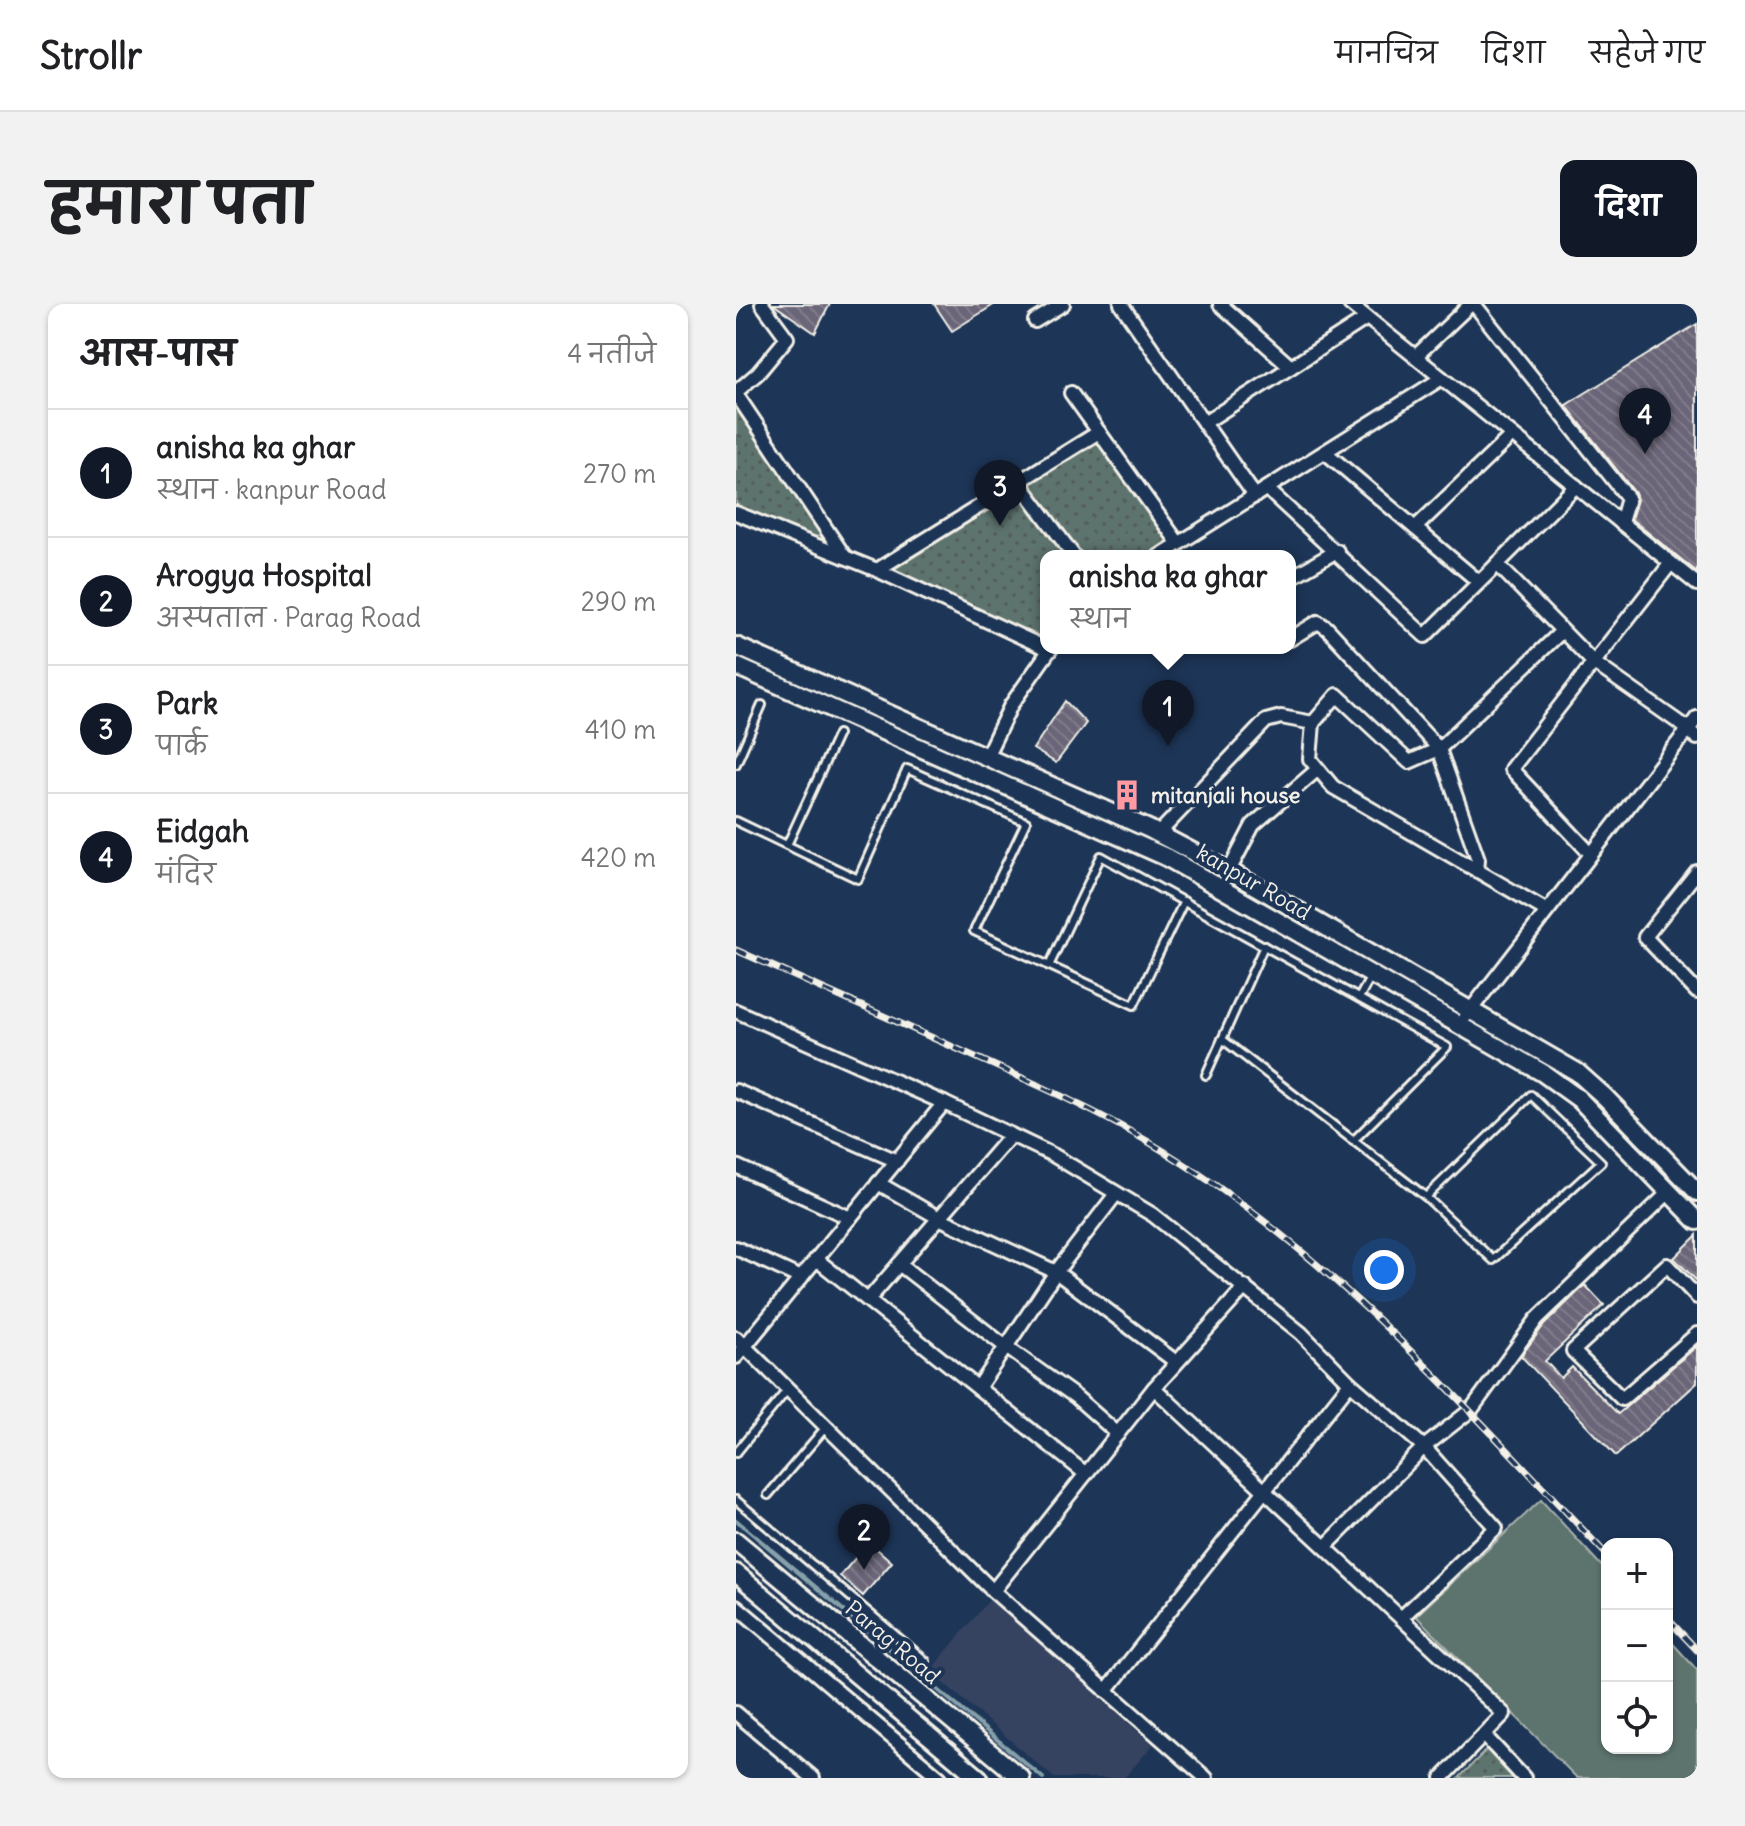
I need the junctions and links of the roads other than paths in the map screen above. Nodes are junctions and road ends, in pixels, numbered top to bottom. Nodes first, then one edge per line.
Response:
1 (762, 304) edge
2 (1063, 304) edge
3 (1121, 304) edge
4 (1220, 304) edge
5 (1350, 304) edge
6 (1472, 304) edge
7 (1367, 318) junction
8 (1035, 321) dead end
9 (1415, 357) junction
10 (1291, 367) junction
11 (1442, 378) junction
12 (736, 393) edge
13 (1071, 393) dead end
14 (1204, 423) junction
15 (1099, 432) junction
16 (1512, 435) junction
17 (1325, 452) junction
18 (1019, 482) junction
19 (1576, 486) junction
20 (1266, 488) junction
21 (1255, 496) junction
22 (736, 513) edge
23 (1621, 523) junction
24 (1415, 528) junction
25 (1179, 544) junction
26 (1070, 550) edge
27 (1169, 550) edge
28 (1337, 551) junction
29 (845, 557) junction
30 (1671, 563) junction
31 (1497, 564) junction
32 (877, 570) junction
33 (1296, 575) edge
34 (1479, 582) junction
35 (1697, 584) edge
36 (1562, 631) junction
37 (1296, 635) edge
38 (1040, 644) edge
39 (736, 646) edge
40 (1047, 654) edge
41 (1594, 663) junction
42 (736, 666) edge
43 (762, 705) dead end
44 (1697, 718) edge
45 (1313, 723) junction
46 (838, 734) dead end
47 (1693, 734) edge
48 (1439, 749) junction
49 (979, 754) junction
50 (736, 764) edge
51 (964, 767) junction
52 (1318, 769) junction
53 (1049, 785) junction
54 (1041, 801) junction
55 (736, 821) edge
56 (1158, 834) junction
57 (787, 845) junction
58 (1590, 853) junction
59 (1229, 871) junction
60 (1477, 871) junction
61 (1697, 872) edge
62 (1184, 901) junction
63 (1547, 911) junction
64 (1264, 946) junction
65 (1049, 966) junction
66 (1372, 975) junction
67 (1697, 992) edge
68 (1359, 998) junction
69 (1471, 1010) junction
70 (736, 1011) edge
71 (1459, 1025) junction
72 (1222, 1039) junction
73 (1206, 1075) dead end
74 (736, 1091) edge
75 (944, 1103) junction
76 (1011, 1135) junction
77 (1353, 1141) junction
78 (897, 1161) junction
79 (736, 1166) edge
80 (878, 1183) junction
81 (1669, 1192) junction
82 (1697, 1192) edge
83 (1116, 1194) junction
84 (1426, 1197) junction
85 (850, 1218) junction
86 (939, 1218) junction
87 (1697, 1221) edge
88 (736, 1248) edge
89 (816, 1259) junction
90 (899, 1264) junction
91 (1056, 1272) junction
92 (801, 1278) junction
93 (1245, 1287) junction
94 (1697, 1297) edge
95 (868, 1300) junction
96 (1697, 1334) edge
97 (740, 1342) edge
98 (1006, 1347) junction
99 (736, 1357) edge
100 (1176, 1362) junction
101 (1350, 1383) junction
102 (978, 1388) junction
103 (1154, 1388) junction
104 (788, 1389) junction
105 (826, 1427) junction
106 (1118, 1434) junction
107 (1424, 1447) junction
108 (736, 1453) edge
109 (1086, 1474) junction
110 (1265, 1490) junction
111 (768, 1495) dead end
112 (736, 1500) edge
113 (736, 1541) edge
114 (1325, 1547) junction
115 (736, 1573) edge
116 (993, 1591) junction
117 (736, 1606) edge
118 (1401, 1618) junction
119 (926, 1661) dead end
120 (1106, 1691) junction
121 (736, 1713) edge
122 (1484, 1735) junction
123 (813, 1778) edge
124 (940, 1778) edge
125 (979, 1778) edge
126 (1021, 1778) edge
127 (1206, 1778) edge
128 (1442, 1778) edge
129 (1524, 1778) edge

1 - 12 street
2 - 8 street
3 - 14 street
4 - 10 street
5 - 7 street
6 - 9 street
6 - 23 street
7 - 9 street
7 - 10 street
9 - 11 street
10 - 14 street
11 - 16 street
11 - 17 street
12 - 29 street
13 - 15 street
14 - 21 street
15 - 18 street
15 - 25 street
16 - 19 street
16 - 24 street
17 - 20 street
17 - 24 street
18 - 26 street
18 - 32 street
19 - 23 street
19 - 31 street
20 - 21 street
20 - 28 street
21 - 25 street
22 - 29 street
23 - 30 street
24 - 34 street
25 - 27 street
28 - 33 street
28 - 34 street
29 - 32 street
30 - 35 street
30 - 41 street
31 - 34 street
31 - 36 street
32 - 38 street
36 - 41 street
36 - 48 street
37 - 48 street
39 - 49 street
40 - 49 street
41 - 47 street
41 - 58 street
42 - 51 street, kanpur Road
43 - 50 lane
44 - 47 street
45 - 48 street
45 - 52 street
45 - 56 street
46 - 57 lane
47 - 58 street
48 - 60 street
49 - 51 street
49 - 53 street
51 - 54 street, kanpur Road
52 - 59 street
52 - 60 street
53 - 54 street
53 - 56 street
54 - 66 street, kanpur Road
55 - 57 lane
56 - 59 street
57 - 65 lane
58 - 63 street
59 - 69 street
60 - 63 street
61 - 67 street
62 - 64 lane
62 - 65 lane
62 - 65 lane
63 - 69 street
64 - 68 lane
64 - 72 lane
66 - 68 lane
66 - 71 street, kanpur Road
68 - 77 lane
69 - 71 street
69 - 82 street
70 - 75 street
71 - 81 street, kanpur Road
72 - 73 lane
72 - 77 lane
74 - 78 street
75 - 76 street
75 - 78 street
76 - 83 street
76 - 86 street
77 - 84 lane
78 - 80 street
79 - 85 street
80 - 85 street
80 - 86 street
81 - 87 street, kanpur Road
81 - 107 street
83 - 91 street
83 - 93 street
84 - 84 lane
85 - 89 street
86 - 90 street
86 - 91 street
88 - 92 street
89 - 92 street
89 - 95 street
90 - 95 street
90 - 98 street
91 - 98 street
91 - 100 street
92 - 97 street
93 - 100 street
93 - 101 street
94 - 96 street
95 - 102 street
97 - 99 street
97 - 104 street
98 - 102 street
98 - 106 street
100 - 103 street
101 - 107 street
101 - 110 street
102 - 109 street
103 - 106 street
103 - 110 street
104 - 105 street
104 - 108 lane
105 - 111 lane
105 - 116 street
106 - 109 street
107 - 114 street
107 - 118 street
109 - 116 street
110 - 114 street
110 - 120 street
112 - 119 lane
113 - 126 street, Parag Road
114 - 118 street
115 - 125 street
116 - 120 street
117 - 124 street
118 - 122 street
120 - 127 street
121 - 123 street
122 - 128 street
122 - 129 street

